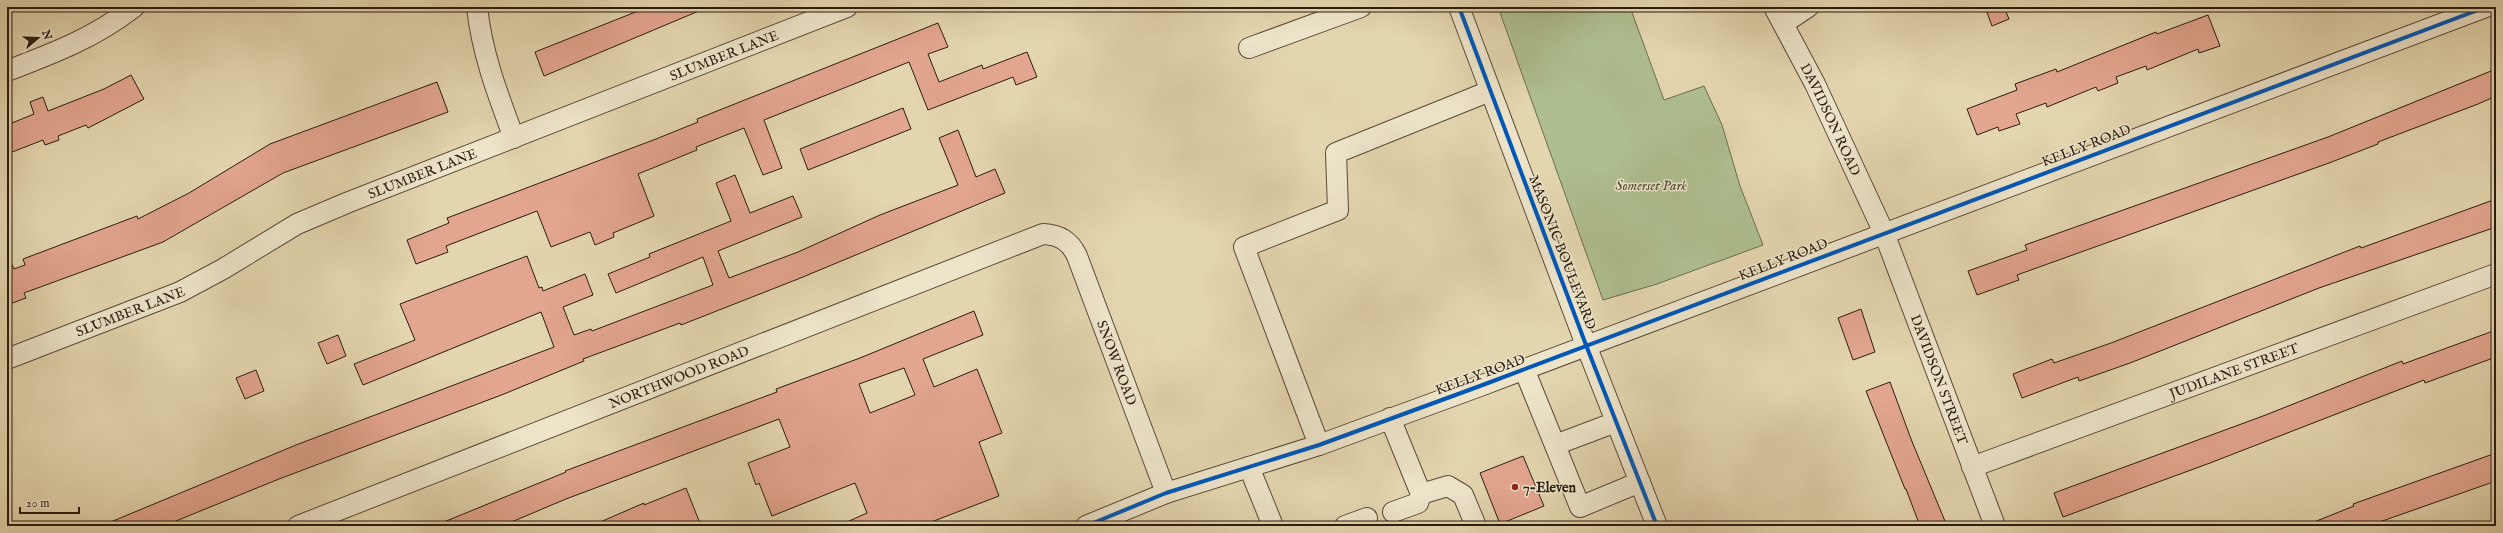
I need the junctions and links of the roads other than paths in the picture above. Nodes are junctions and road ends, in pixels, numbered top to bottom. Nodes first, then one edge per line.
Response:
1 (134, 7) edge
2 (477, 7) edge
3 (1361, 7) edge
4 (1459, 7) edge
5 (1808, 7) edge
6 (2486, 7) edge
7 (838, 9) edge
8 (1779, 15) edge
9 (1249, 48) dead end
10 (7, 71) edge
11 (1490, 91) junction
12 (514, 138) junction
13 (1884, 233) junction
14 (1060, 237) joint
15 (2496, 274) edge
16 (1586, 345) junction
17 (7, 359) edge
18 (1524, 369) junction
19 (1390, 418) junction
20 (1616, 422) junction
21 (1319, 445) junction
22 (1555, 446) junction
23 (1249, 467) junction
24 (1972, 467) junction
25 (1640, 482) junction
26 (1166, 493) junction
27 (1421, 494) junction
28 (1394, 512) dead end
29 (1367, 518) dead end
30 (298, 526) edge
31 (1086, 526) edge
32 (1273, 526) edge
33 (1345, 526) edge
34 (1476, 526) edge
35 (1657, 526) edge
36 (1995, 526) edge

1 - 10 street
2 - 12 street
3 - 9 street
4 - 11 street, MASONIC BOULEVARD
5 - 8 street
6 - 13 street, KELLY ROAD
7 - 12 street, SLUMBER LANE
8 - 13 street, DAVIDSON ROAD
11 - 16 street, MASONIC BOULEVARD
11 - 21 street
12 - 17 street, SLUMBER LANE
13 - 16 street, KELLY ROAD
13 - 24 street, DAVIDSON STREET
14 - 26 street, SNOW ROAD
14 - 30 street, NORTHWOOD ROAD
15 - 24 street, JUDILANE STREET
16 - 18 street, KELLY ROAD
16 - 20 street, MASONIC BOULEVARD
18 - 19 street, KELLY ROAD
18 - 22 street
19 - 21 street, KELLY ROAD
19 - 27 street
20 - 22 street
20 - 25 street, MASONIC BOULEVARD
21 - 23 street, KELLY ROAD
22 - 25 street
23 - 26 street, KELLY ROAD
23 - 32 street
24 - 36 street, DAVIDSON STREET
25 - 35 street, MASONIC BOULEVARD
26 - 31 street, KELLY ROAD
27 - 28 street
27 - 34 street
29 - 33 street

